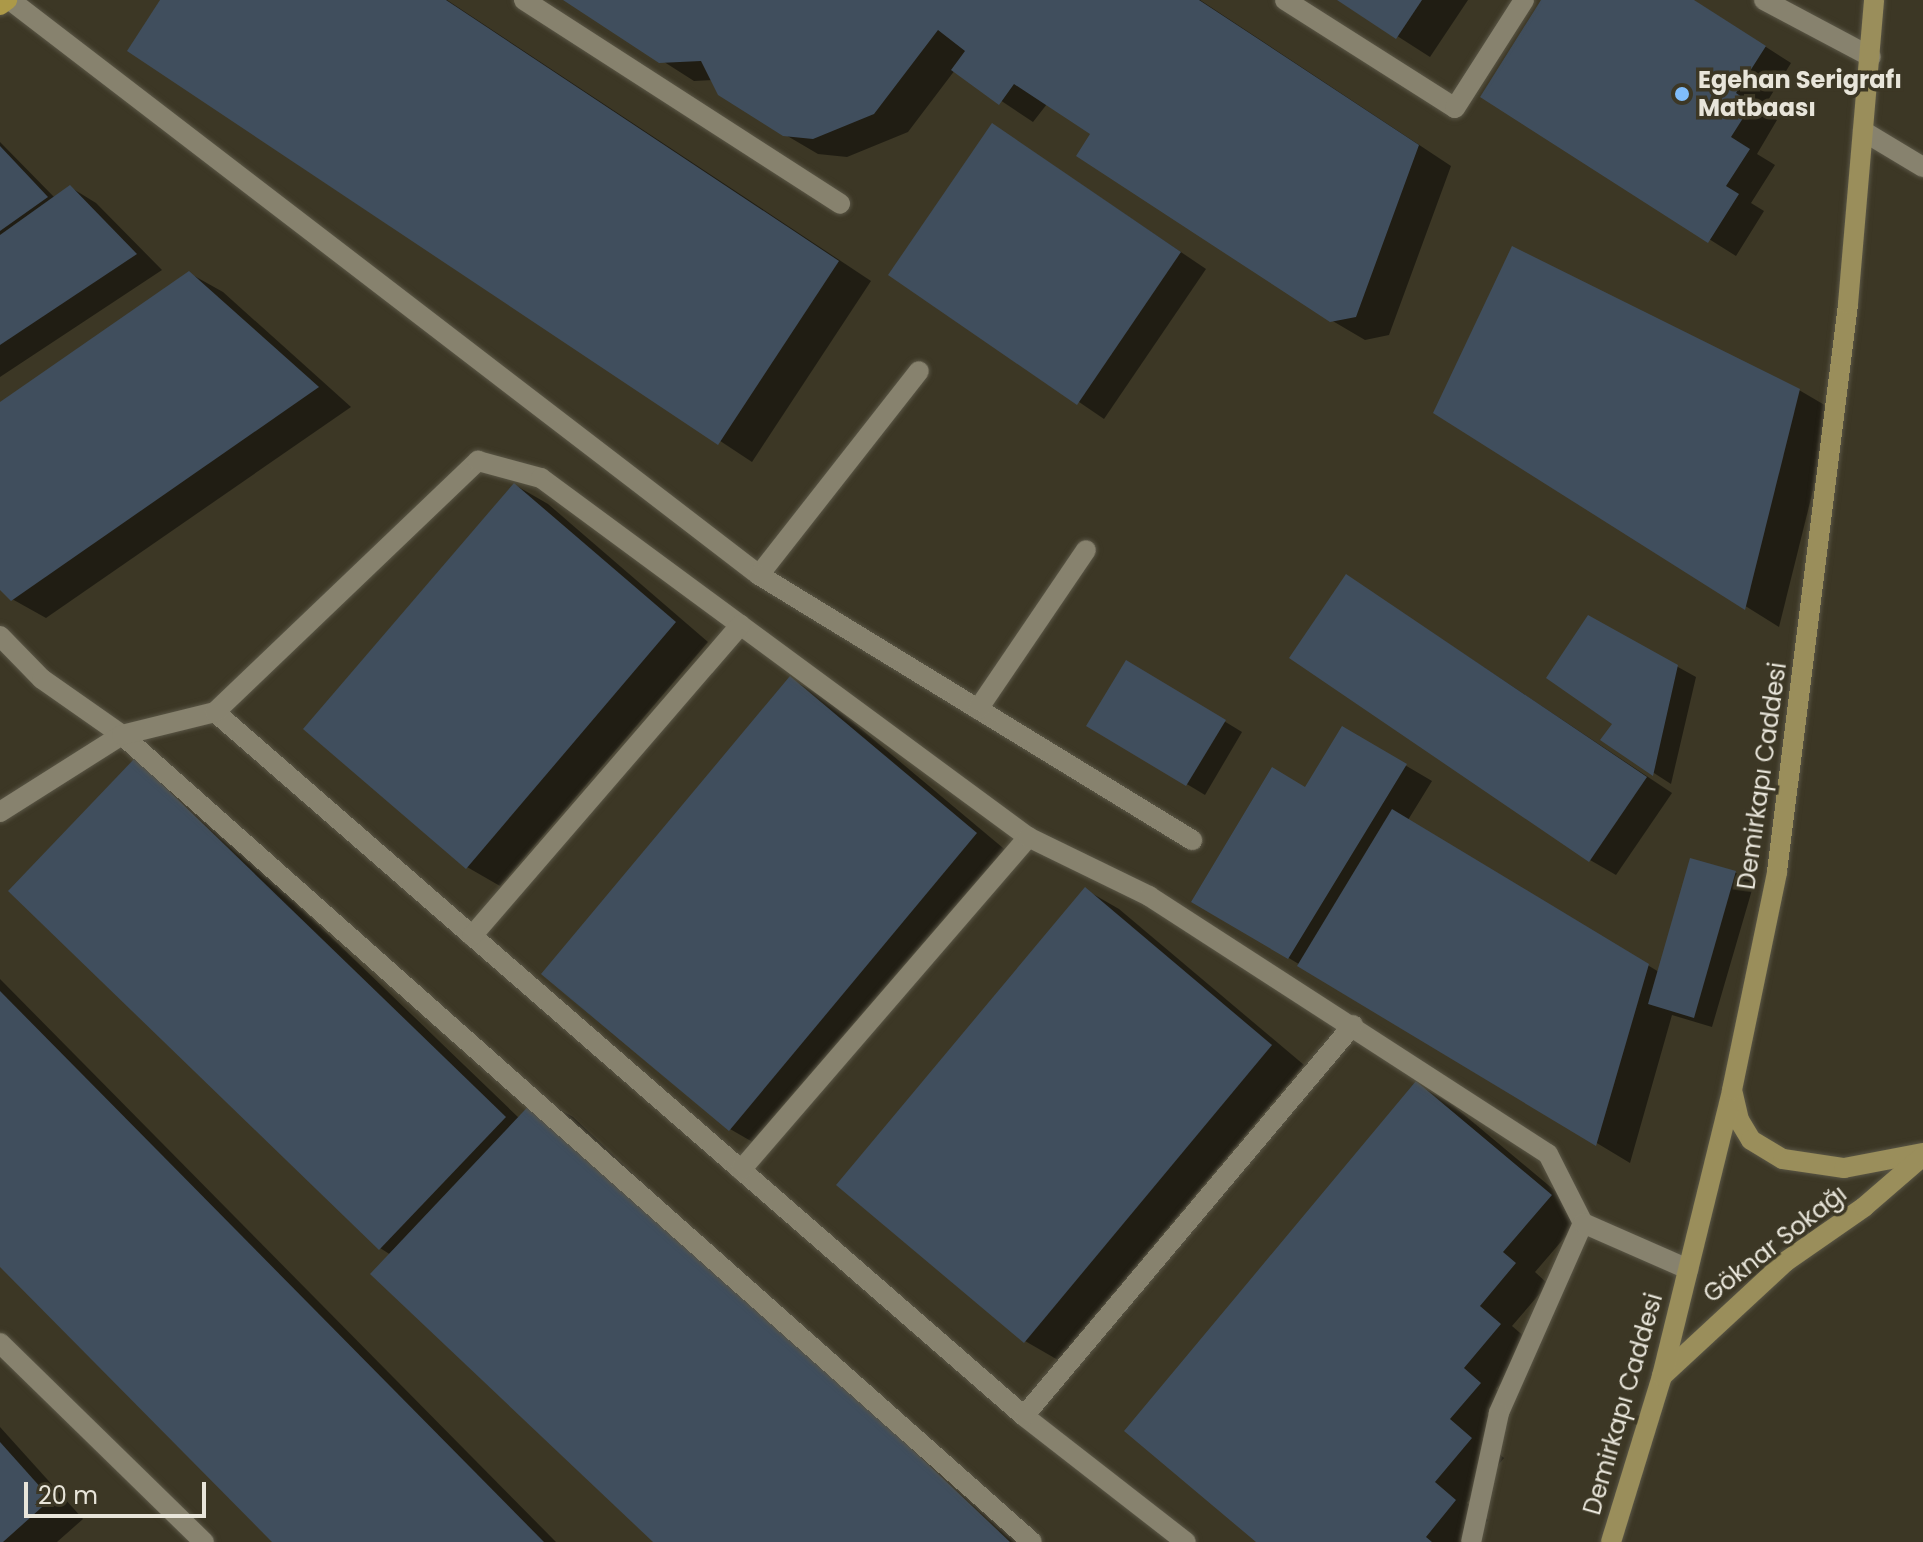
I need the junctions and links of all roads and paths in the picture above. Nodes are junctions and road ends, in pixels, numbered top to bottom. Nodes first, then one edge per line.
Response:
1 (8, 0) edge
2 (524, 0) edge
3 (1285, 0) edge
4 (1524, 0) edge
5 (1764, 0) edge
6 (1874, 0) edge
7 (0, 5) edge
8 (1871, 57) junction
9 (1863, 131) junction
10 (1923, 167) edge
11 (840, 204) dead end
12 (919, 371) dead end
13 (1086, 550) dead end
14 (759, 575) junction
15 (740, 625) junction
16 (0, 636) edge
17 (978, 709) junction
18 (215, 712) junction
19 (122, 735) junction
20 (0, 812) edge
21 (1028, 837) junction
22 (1192, 840) dead end
23 (472, 936) junction
24 (1353, 1025) junction
25 (1732, 1090) junction
26 (1923, 1155) edge
27 (741, 1170) junction
28 (1583, 1223) junction
29 (1688, 1269) junction
30 (0, 1343) edge
31 (1662, 1376) junction
32 (1024, 1416) junction
33 (204, 1542) edge
34 (1032, 1542) edge
35 (1186, 1542) edge
36 (1471, 1542) edge
37 (1611, 1542) edge

1 - 7 main road
1 - 14 lane
2 - 11 lane
3 - 4 lane
5 - 8 lane
6 - 8 street, Demirkapı Caddesi
8 - 9 street, Demirkapı Caddesi
9 - 10 lane
9 - 25 street, Demirkapı Caddesi
12 - 14 lane
13 - 17 lane
14 - 17 lane
15 - 18 lane
15 - 21 lane
15 - 23 lane
16 - 19 lane
17 - 22 lane
18 - 19 lane
18 - 23 lane
19 - 20 lane
19 - 34 lane
21 - 24 lane
21 - 27 lane
23 - 27 lane
24 - 28 lane
24 - 32 lane
25 - 26 street
25 - 29 street, Demirkapı Caddesi
26 - 31 street, Göknar Sokağı
27 - 32 lane
28 - 29 lane
28 - 36 lane
29 - 31 street, Demirkapı Caddesi
30 - 33 lane
31 - 37 street, Demirkapı Caddesi
32 - 35 lane

